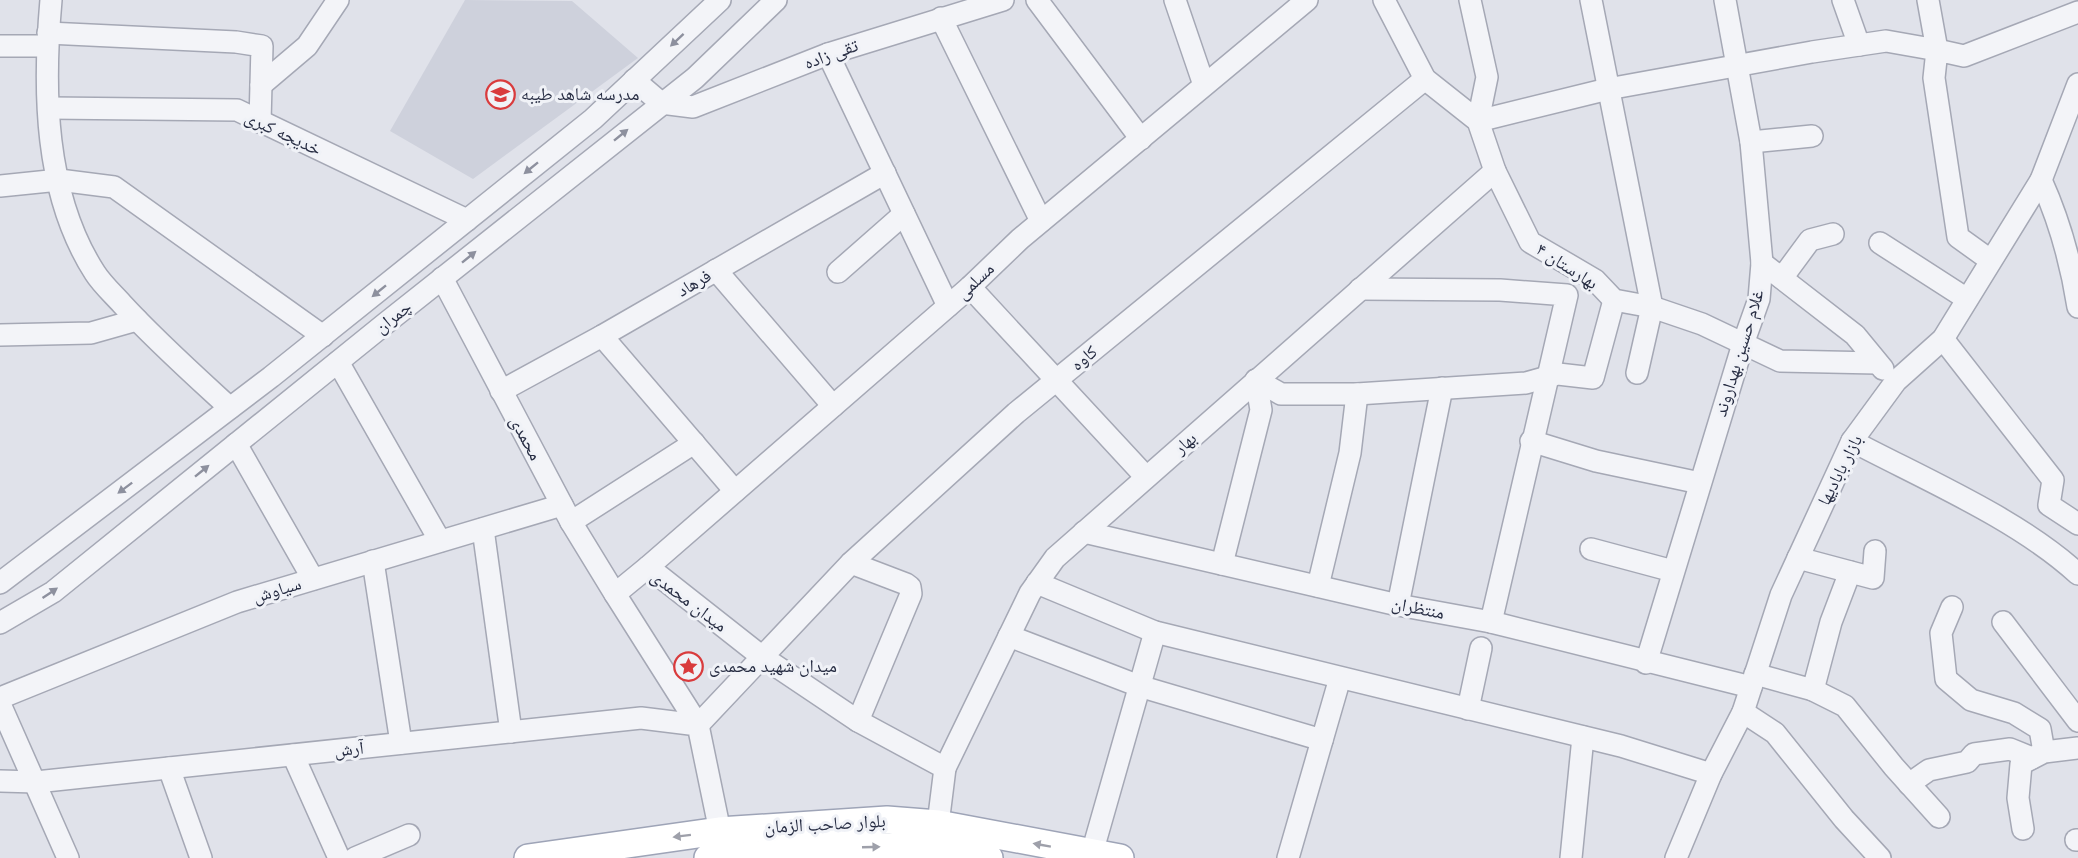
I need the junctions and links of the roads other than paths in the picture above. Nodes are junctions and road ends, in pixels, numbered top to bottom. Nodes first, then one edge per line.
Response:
1 (51, 0) edge
2 (338, 0) edge
3 (720, 0) edge
4 (776, 0) edge
5 (1003, 0) edge
6 (1037, 0) edge
7 (1175, 0) edge
8 (1307, 0) edge
9 (1384, 0) edge
10 (1470, 0) edge
11 (1591, 0) edge
12 (1725, 0) edge
13 (1843, 0) edge
14 (1928, 0) edge
15 (2078, 12) edge
16 (941, 18) junction
17 (47, 40) junction
18 (1859, 45) junction
19 (0, 46) edge
20 (1937, 50) junction
21 (828, 54) junction
22 (1737, 68) junction
23 (1425, 79) junction
24 (634, 80) junction
25 (2078, 84) edge
26 (1204, 85) junction
27 (261, 86) junction
28 (1608, 89) junction
29 (661, 103) junction
30 (49, 108) junction
31 (1478, 121) junction
32 (260, 122) junction
33 (1812, 136) dead end
34 (1141, 139) junction
35 (1750, 142) junction
36 (1495, 171) junction
37 (885, 173) junction
38 (59, 180) junction
39 (2041, 180) junction
40 (0, 186) edge
41 (904, 214) junction
42 (467, 220) junction
43 (1041, 221) junction
44 (1833, 234) dead end
45 (1880, 243) dead end
46 (1990, 260) junction
47 (1762, 263) junction
48 (716, 270) junction
49 (838, 272) dead end
50 (442, 278) junction
51 (1782, 278) junction
52 (970, 287) junction
53 (1360, 290) junction
54 (1967, 299) junction
55 (1614, 300) junction
56 (948, 306) junction
57 (1652, 307) junction
58 (2078, 307) edge
59 (137, 320) junction
60 (0, 335) edge
61 (323, 336) junction
62 (602, 336) junction
63 (1943, 339) junction
64 (1743, 344) junction
65 (338, 362) junction
66 (1876, 363) junction
67 (1637, 373) dead end
68 (1547, 378) junction
69 (1056, 380) junction
70 (1256, 380) junction
71 (1896, 381) junction
72 (1442, 388) junction
73 (501, 391) junction
74 (1357, 394) junction
75 (833, 406) junction
76 (230, 408) junction
77 (1532, 441) junction
78 (1852, 441) junction
79 (694, 443) junction
80 (236, 444) junction
81 (1146, 477) junction
82 (1700, 483) junction
83 (735, 491) junction
84 (566, 513) junction
85 (2078, 524) edge
86 (483, 529) junction
87 (1084, 532) junction
88 (440, 541) junction
89 (1591, 549) dead end
90 (1875, 551) dead end
91 (1798, 558) junction
92 (373, 561) junction
93 (851, 563) junction
94 (1222, 564) junction
95 (648, 567) junction
96 (1673, 571) junction
97 (1850, 572) junction
98 (2078, 574) edge
99 (313, 579) junction
100 (0, 583) edge
101 (1037, 583) junction
102 (1318, 586) junction
103 (615, 594) junction
104 (1398, 605) junction
105 (1952, 607) dead end
106 (1491, 622) junction
107 (2003, 622) dead end
108 (0, 623) edge
109 (1155, 632) junction
110 (1009, 636) junction
111 (1481, 648) dead end
112 (761, 656) junction
113 (1646, 663) junction
114 (1340, 678) junction
115 (1753, 681) junction
116 (1139, 686) junction
117 (1813, 690) junction
118 (0, 698) edge
119 (0, 704) edge
120 (1468, 709) junction
121 (1743, 712) junction
122 (858, 721) junction
123 (2078, 721) edge
124 (698, 726) junction
125 (511, 732) junction
126 (1583, 737) junction
127 (1322, 740) junction
128 (401, 743) junction
129 (2078, 748) edge
130 (293, 755) junction
131 (2038, 755) junction
132 (169, 768) junction
133 (945, 768) junction
134 (1712, 774) junction
135 (0, 781) edge
136 (36, 782) junction
137 (1909, 784) junction
138 (1939, 817) dead end
139 (938, 824) junction
140 (2023, 829) dead end
141 (409, 835) dead end
142 (718, 848) edge
143 (1092, 854) junction
144 (782, 855) edge
145 (68, 858) edge
146 (201, 858) edge
147 (339, 858) edge
148 (355, 858) edge
149 (528, 858) edge
150 (989, 858) edge
151 (1120, 858) edge
152 (1288, 858) edge
153 (1571, 858) edge
154 (1676, 858) edge
155 (1880, 858) edge

1 - 17 street
2 - 27 street
3 -> 24 street, چمران
4 - 29 street, چمران
5 - 16 street, تقی زاده
6 - 34 street
7 - 26 street
8 - 26 street, مسلمی
9 - 23 street
10 - 31 street
11 - 28 street
12 - 22 street, غلام حسین بهداروند
13 - 18 street
14 - 20 street
15 - 20 street
16 - 21 street, تقی زاده
16 - 43 street
17 - 19 street
17 - 27 street
17 - 30 street
18 - 20 street
18 - 22 street
20 - 46 street
21 - 29 street, تقی زاده
21 - 37 street
22 - 28 street
22 - 35 street, غلام حسین بهداروند
23 - 31 street
23 - 69 street, کاوه
24 - 29 street
24 -> 42 street, چمران
25 - 39 street, بازار بابادیها
26 - 34 street, مسلمی
27 - 32 street
28 - 31 street
28 - 57 street
50 -> 29 street, چمران
30 - 32 street, خدیجه کبری
30 - 38 street
31 - 36 street, بهارستان ۴
32 - 42 street, خدیجه کبری
33 - 35 street
34 - 43 street, مسلمی
35 - 47 street, غلام حسین بهداروند
36 - 53 street, بهار
36 - 55 street, بهارستان ۴
37 - 41 street
37 - 48 street, فرهاد
38 - 40 street
38 - 59 street
38 - 61 street
39 - 46 street, بازار بابادیها
39 - 58 street
41 - 49 street
41 - 56 street
42 -> 61 street, چمران
43 - 52 street, مسلمی
44 - 51 street
45 - 54 street
46 - 54 street, بازار بابادیها
47 - 51 street
47 - 64 street, غلام حسین بهداروند
48 - 62 street, فرهاد
48 - 75 street
50 - 65 street, چمران
50 - 73 street, محمدی
51 - 66 street
52 - 56 street, مسلمی
52 - 69 street
53 - 68 street
53 - 70 street, بهار
54 - 63 street, بازار بابادیها
55 - 57 street, بهارستان ۴
55 - 68 street
56 - 75 street, مسلمی
57 - 64 street, بهارستان ۴
57 - 67 street
59 - 60 street
59 - 76 street
61 - 76 street, چمران
62 - 73 street, فرهاد
62 - 79 street
63 - 71 street, بازار بابادیها
63 - 85 street
64 - 66 street, بهارستان ۴
64 - 82 street, غلام حسین بهداروند
65 - 80 street, چمران
65 - 88 street
66 - 71 street
68 - 72 street
68 - 77 street
69 - 81 street
69 - 93 street, کاوه
70 - 74 street
70 - 81 street, بهار
70 - 94 street
71 - 78 street, بازار بابادیها
72 - 74 street
72 - 104 street
73 - 84 street, محمدی
74 - 102 street
75 - 83 street, مسلمی
76 -> 100 street, چمران
77 - 82 street
77 - 106 street
78 - 91 street, بازار بابادیها
78 - 98 street
79 - 83 street
79 - 84 street, سیاوش
80 - 99 street
108 -> 80 street, چمران
81 - 87 street, بهار
82 - 96 street, غلام حسین بهداروند
83 - 95 street, مسلمی
84 - 86 street, سیاوش
84 - 103 street, محمدی
86 - 88 street, سیاوش
86 - 125 street
87 - 94 street, منتظران
87 - 101 street, بهار
88 - 92 street, سیاوش
89 - 96 street
90 - 97 street
91 - 97 street
91 - 115 street, بازار بابادیها
92 - 99 street, سیاوش
92 - 128 street
93 - 112 street, کاوه
93 - 122 street
94 - 102 street, منتظران
95 - 103 street, میدان محمدی
95 - 112 street, میدان محمدی
96 - 113 street, غلام حسین بهداروند
97 - 117 street
99 - 118 street, سیاوش
101 - 109 street
101 - 110 street, بهار
102 - 104 street, منتظران
103 - 124 street
104 - 106 street, منتظران
105 - 131 street
106 - 113 street, منتظران
107 - 123 street
109 - 114 street
109 - 116 street
110 - 116 street
110 - 133 street, بهار
111 - 120 street
112 - 122 street, میدان محمدی
112 - 124 street
113 - 115 street, منتظران
114 - 120 street
114 - 127 street
115 - 117 street, منتظران
115 - 121 street, بازار بابادیها
116 - 127 street
116 - 143 street
117 - 137 street, منتظران
119 - 136 street
120 - 126 street
121 - 134 street, بازار بابادیها
121 - 155 street
122 - 133 street, میدان محمدی
124 - 125 street, آرش
124 - 142 street
125 - 128 street, آرش
126 - 134 street
126 - 153 street
127 - 152 street
128 - 130 street, آرش
129 - 131 street
130 - 132 street, آرش
130 - 147 street
131 - 137 street
131 - 140 street
132 - 136 street, آرش
132 - 146 street
133 - 139 street, بهار
134 - 154 street, بازار بابادیها
135 - 136 street, آرش
136 - 145 street
137 - 138 street, منتظران
139 - 142 main road, بلوار صاحب الزمان
143 -> 139 main road, بلوار صاحب الزمان
141 - 148 street
142 - 144 main road, بلوار صاحب الزمان
142 -> 149 main road, بلوار صاحب الزمان
143 - 151 main road, بلوار صاحب الزمان
144 -> 150 main road, بلوار صاحب الزمان

